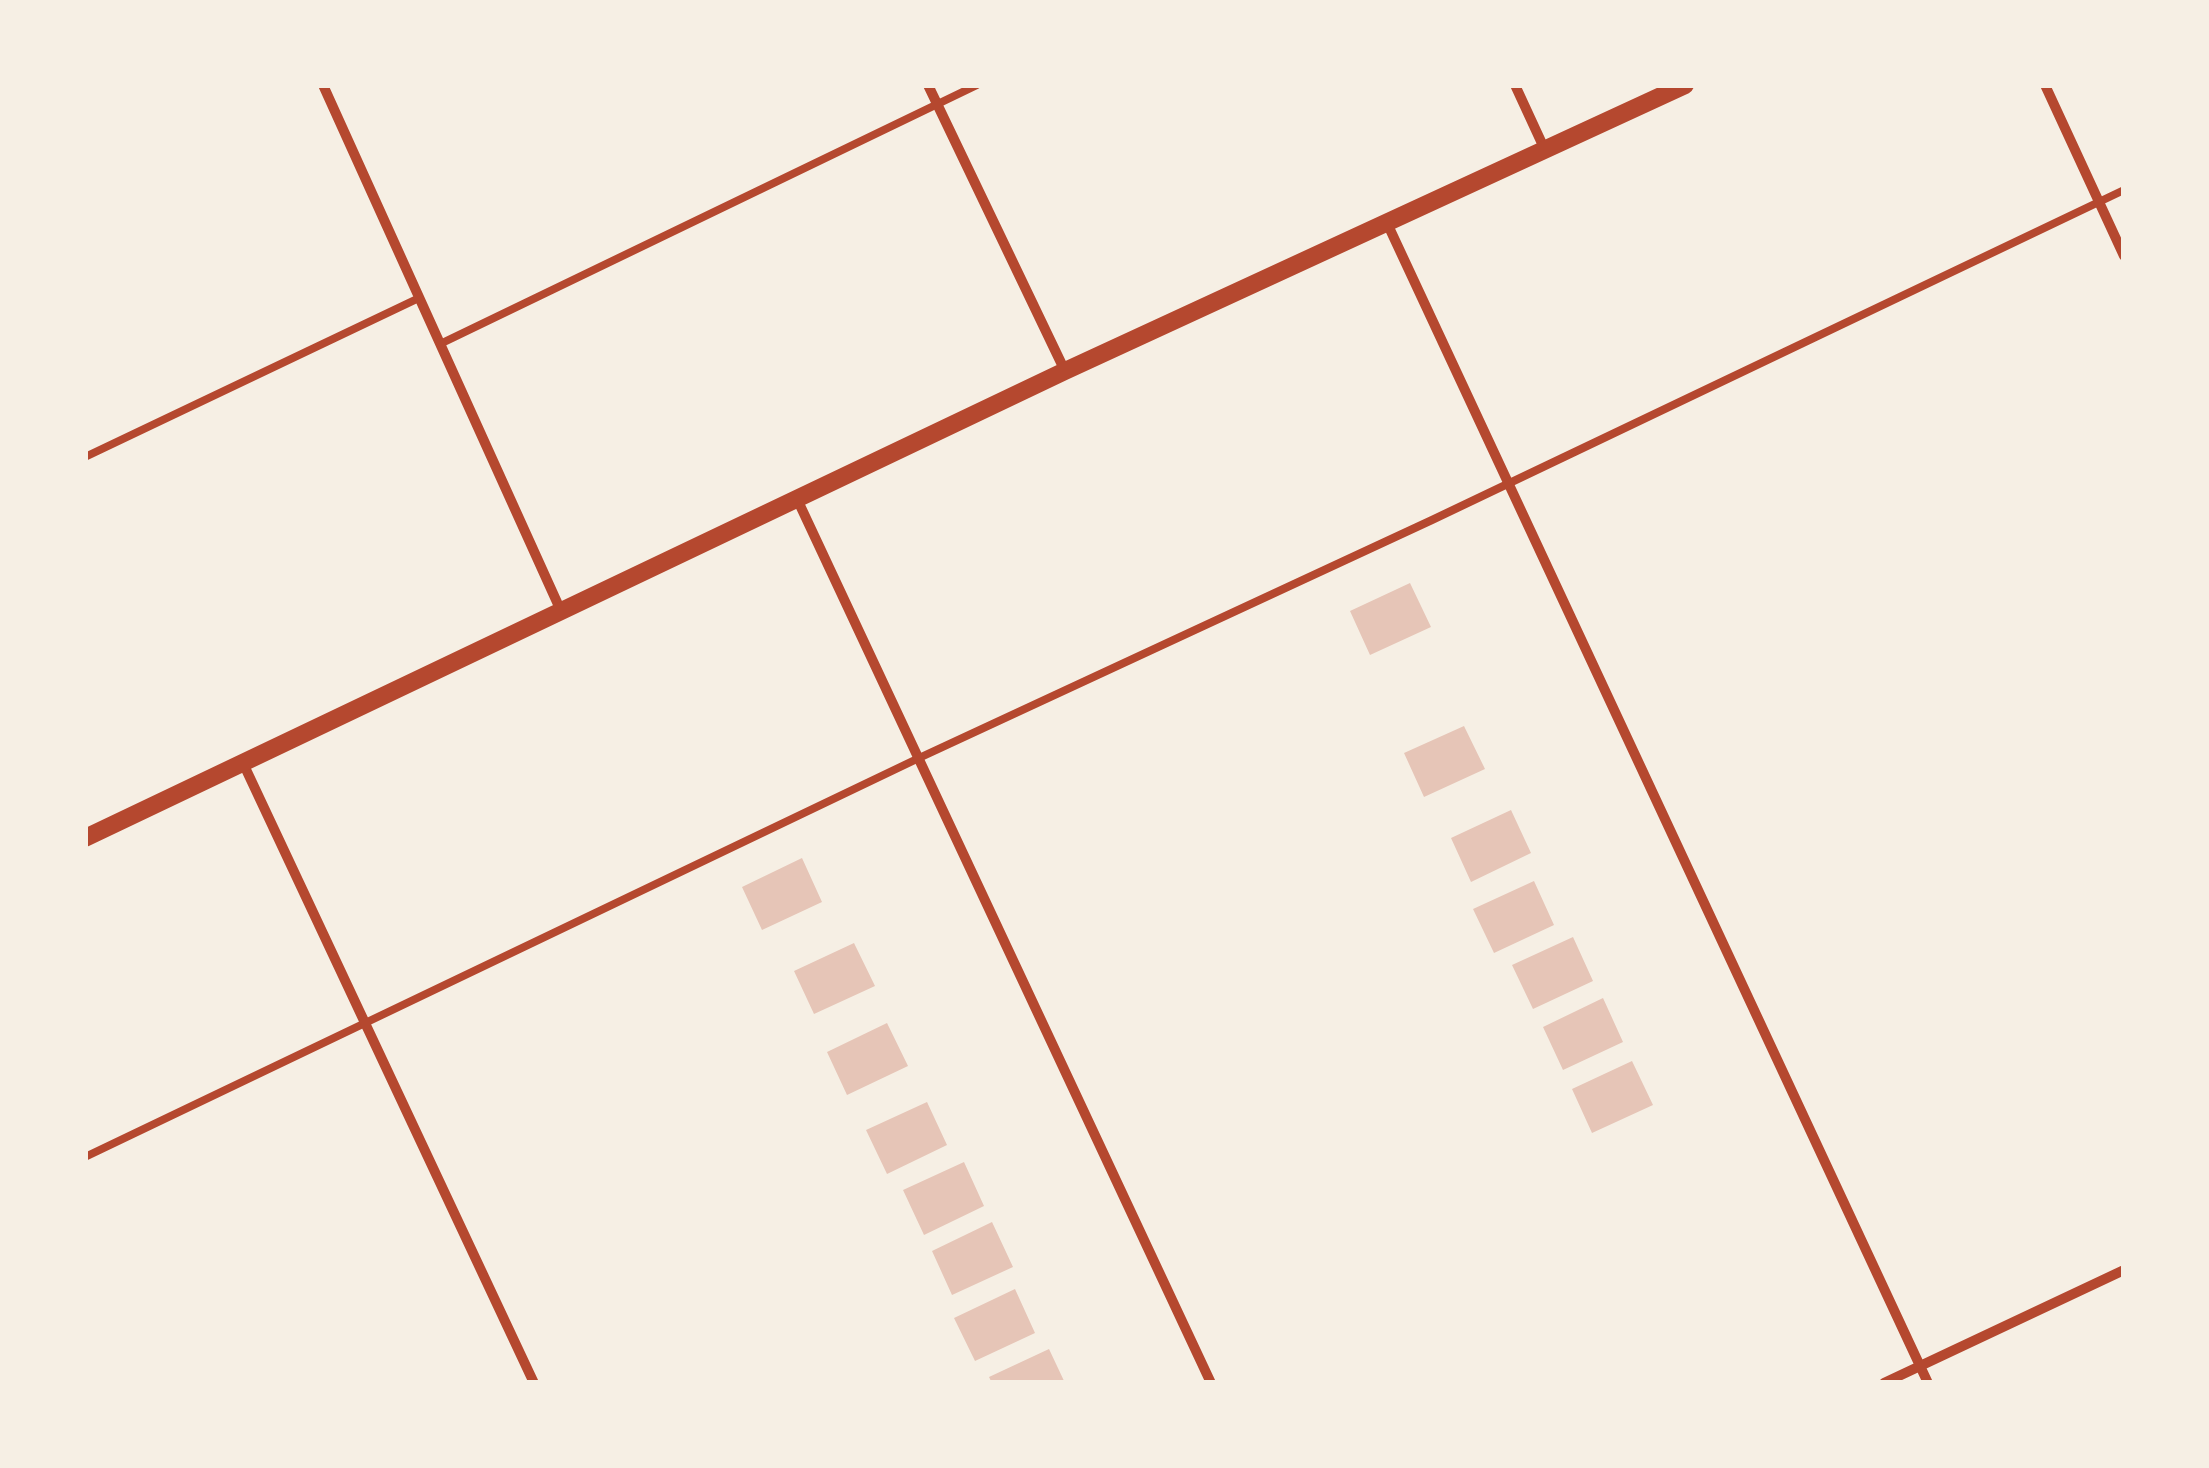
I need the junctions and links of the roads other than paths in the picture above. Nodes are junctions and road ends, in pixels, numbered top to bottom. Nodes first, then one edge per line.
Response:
1 (323, 85) edge
2 (928, 85) edge
3 (977, 85) edge
4 (1516, 85) edge
5 (1685, 85) edge
6 (2045, 85) edge
7 (937, 104) junction
8 (1545, 151) junction
9 (2124, 190) edge
10 (2099, 202) junction
11 (1387, 223) junction
12 (2124, 256) edge
13 (420, 298) junction
14 (440, 344) junction
15 (1065, 371) junction
16 (85, 458) edge
17 (1508, 483) junction
18 (798, 500) junction
19 (562, 612) junction
20 (919, 758) junction
21 (244, 764) junction
22 (85, 838) edge
23 (364, 1022) junction
24 (85, 1158) edge
25 (2124, 1270) edge
26 (1920, 1366) junction
27 (534, 1383) edge
28 (1211, 1383) edge
29 (1884, 1383) edge
30 (1928, 1383) edge

1 - 13 street
2 - 7 street
3 - 7 lane
4 - 8 street
5 - 8 street
6 - 10 street
7 - 14 lane
7 - 15 street
8 - 11 street
9 - 10 lane
10 - 12 street
10 - 17 lane
11 - 15 street
11 - 17 street
13 - 14 street
13 - 16 lane
14 - 19 street
15 - 18 street
17 - 20 lane
17 - 26 street
18 - 19 street
18 - 20 street
19 - 21 street
20 - 23 lane
20 - 28 street
21 - 22 street
21 - 23 street
23 - 24 lane
23 - 27 street
25 - 26 street
26 - 29 street
26 - 30 street

